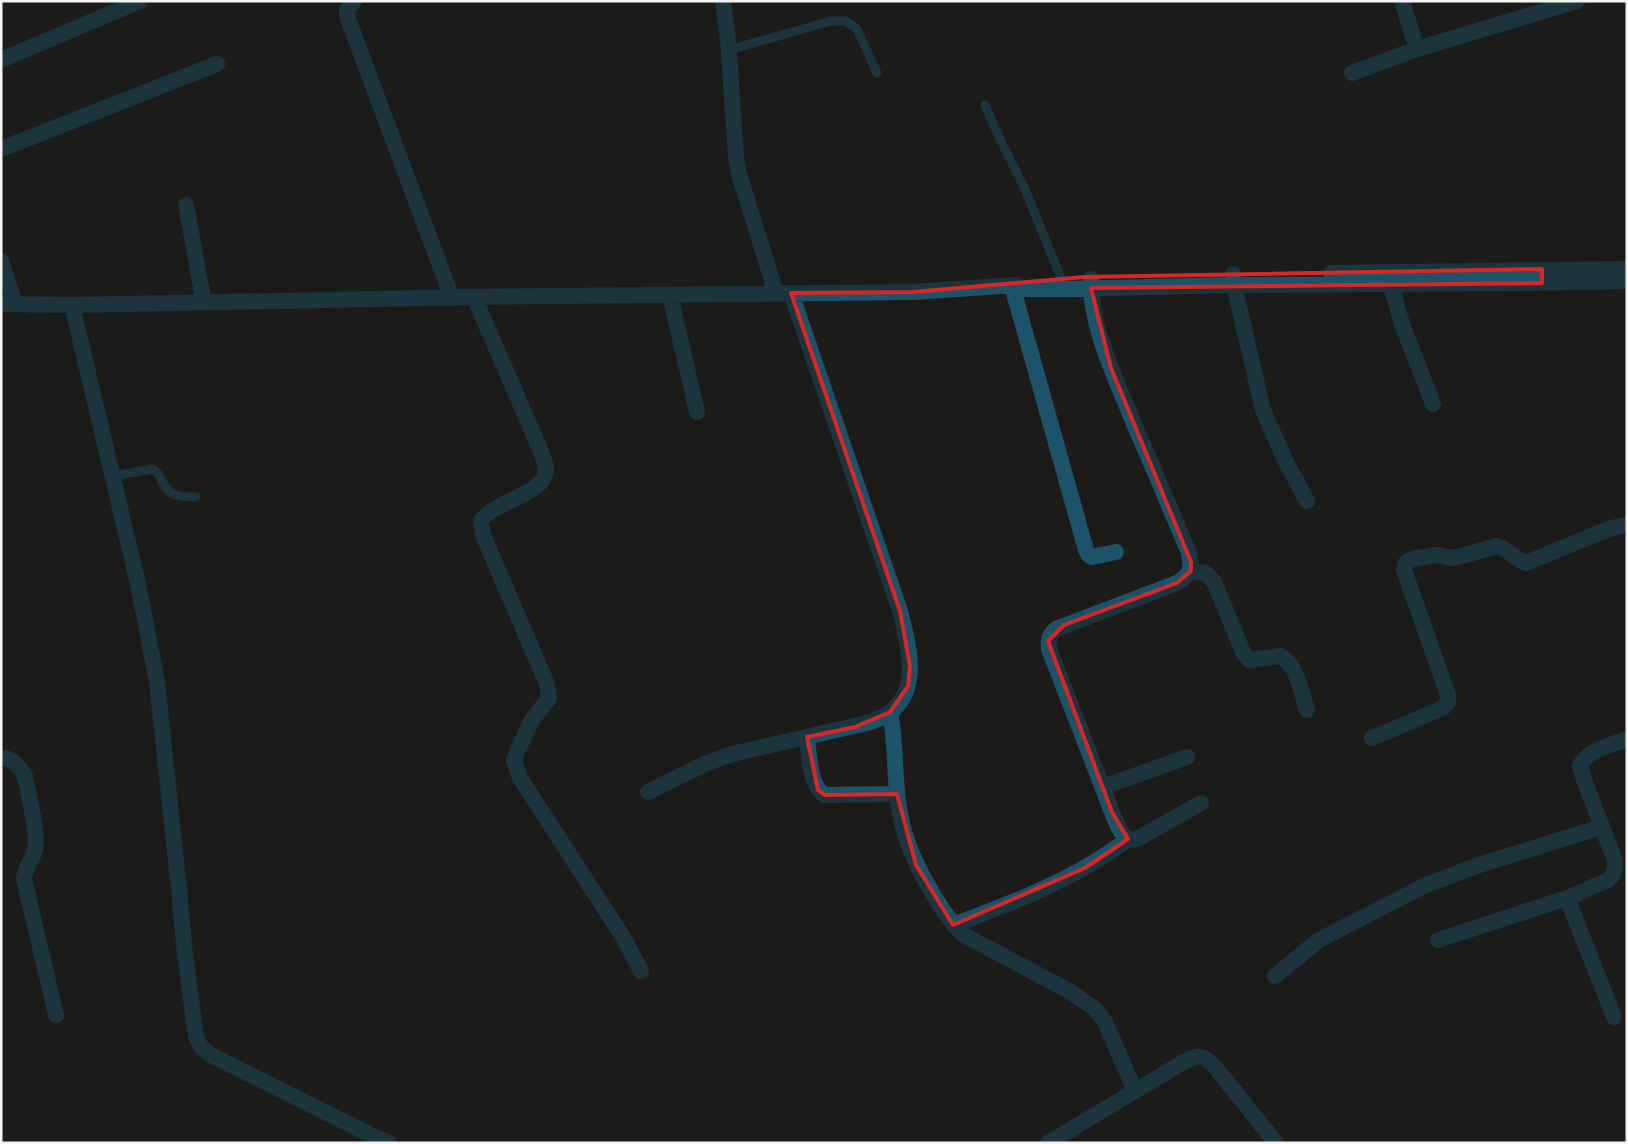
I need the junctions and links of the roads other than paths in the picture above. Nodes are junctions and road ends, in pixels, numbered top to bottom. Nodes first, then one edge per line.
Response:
1 (140, 1) edge
2 (354, 1) edge
3 (723, 1) edge
4 (1402, 1) edge
5 (1577, 1) edge
6 (1417, 49) junction
7 (729, 50) junction
8 (1, 60) edge
9 (217, 64) dead end
10 (877, 73) dead end
11 (1352, 73) dead end
12 (985, 105) dead end
13 (1, 149) edge
14 (186, 205) dead end
15 (1, 261) edge
16 (1627, 269) edge
17 (1542, 276) junction
18 (1061, 278) junction
19 (1389, 278) junction
20 (1234, 279) junction
21 (1627, 281) edge
22 (1091, 283) junction
23 (1014, 286) junction
24 (783, 293) junction
25 (670, 295) junction
26 (474, 297) junction
27 (452, 298) junction
28 (204, 303) junction
29 (8, 304) edge
30 (72, 305) junction
31 (1433, 404) dead end
32 (697, 412) dead end
33 (113, 476) junction
34 (196, 497) dead end
35 (1307, 501) dead end
36 (1627, 525) edge
37 (1116, 552) dead end
38 (1191, 571) junction
39 (1307, 710) dead end
40 (890, 712) junction
41 (806, 737) junction
42 (1372, 738) dead end
43 (1627, 739) edge
44 (1187, 757) dead end
45 (1, 758) edge
46 (1103, 787) junction
47 (648, 792) dead end
48 (898, 794) junction
49 (1201, 802) dead end
50 (1601, 827) junction
51 (1128, 840) junction
52 (1567, 898) junction
53 (953, 925) junction
54 (1438, 940) dead end
55 (641, 971) dead end
56 (1275, 976) dead end
57 (56, 1014) dead end
58 (1614, 1017) dead end
59 (1135, 1090) junction
60 (1059, 1140) edge
61 (389, 1143) edge
62 (1276, 1143) edge

1 - 8 street
2 - 27 street
3 - 7 street
4 - 6 street
5 - 6 street
6 - 11 street
7 - 10 lane
7 - 24 street
9 - 13 street
12 - 18 lane
14 - 28 street
15 - 29 street
16 - 17 street
17 - 19 street
17 - 21 street
18 - 22 street
18 - 23 street
19 - 20 street
19 - 31 street
20 - 22 street
20 - 35 street
22 - 23 street
22 - 38 street
23 - 24 street
23 - 37 street
24 - 25 street
24 - 40 street
25 - 26 street
25 - 32 street
26 - 27 street
26 - 55 street
27 - 28 street
28 - 30 street
29 - 30 street
30 - 33 street
33 - 34 lane
33 - 61 street
36 - 42 street
38 - 39 street
38 - 46 street
40 - 41 street
40 - 48 street
41 - 47 street
41 - 48 street
43 - 50 street
44 - 46 street
45 - 57 street
46 - 51 street
48 - 53 street
49 - 51 street
50 - 52 street
50 - 56 street
51 - 53 street
52 - 54 street
52 - 58 street
53 - 59 street
59 - 60 street
59 - 62 street

